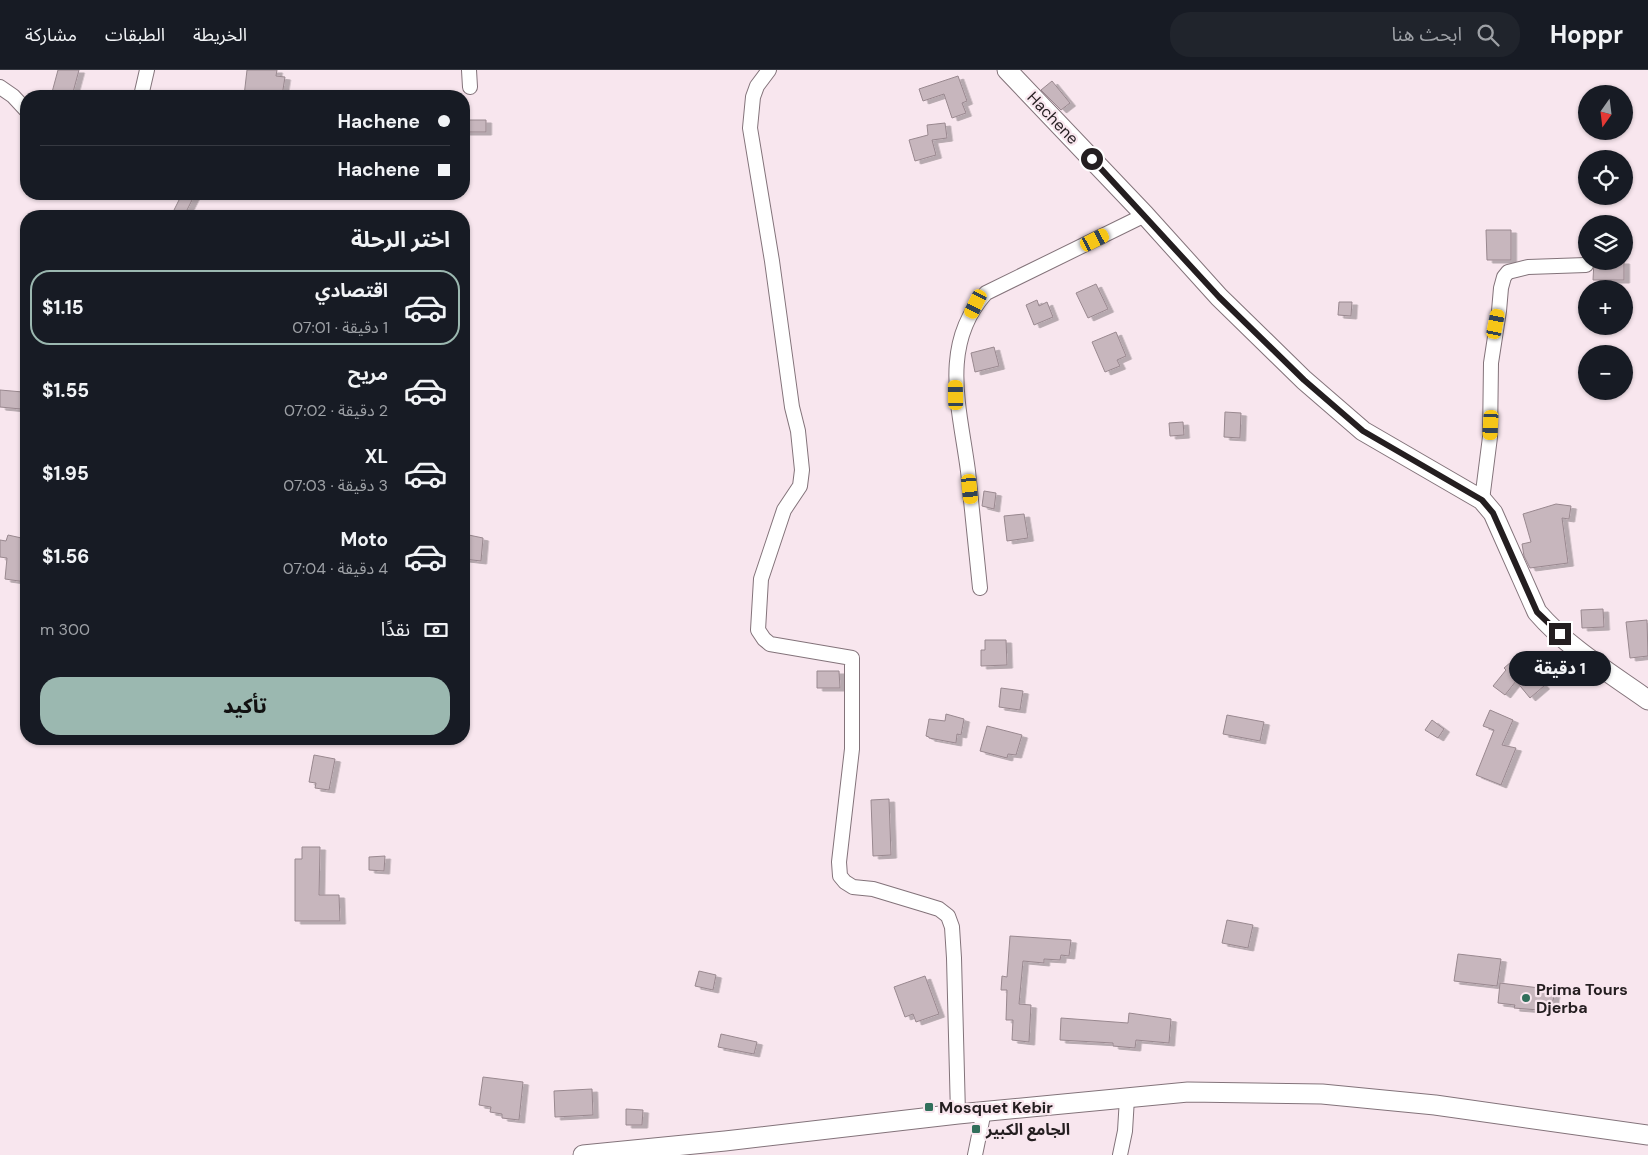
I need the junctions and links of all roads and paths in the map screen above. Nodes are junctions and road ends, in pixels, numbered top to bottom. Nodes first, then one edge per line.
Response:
1 (147, 70) edge
2 (469, 70) edge
3 (769, 70) edge
4 (1007, 70) edge
5 (0, 86) edge
6 (470, 87) dead end
7 (142, 90) edge
8 (20, 104) edge
9 (1145, 215) junction
10 (1578, 265) edge
11 (1482, 500) junction
12 (980, 588) dead end
13 (1648, 700) edge
14 (1127, 1098) junction
15 (984, 1111) junction
16 (958, 1114) junction
17 (1648, 1135) edge
18 (584, 1155) edge
19 (975, 1155) edge
20 (1120, 1155) edge

1 - 7 street
2 - 6 street
3 - 16 street
4 - 9 main road, Hachene
5 - 8 street
9 - 11 main road, Hachene
9 - 12 street
10 - 11 street
11 - 13 main road, Hachene
14 - 15 main road
14 - 17 main road
14 - 20 street
15 - 16 main road
15 - 19 street
16 - 18 main road

